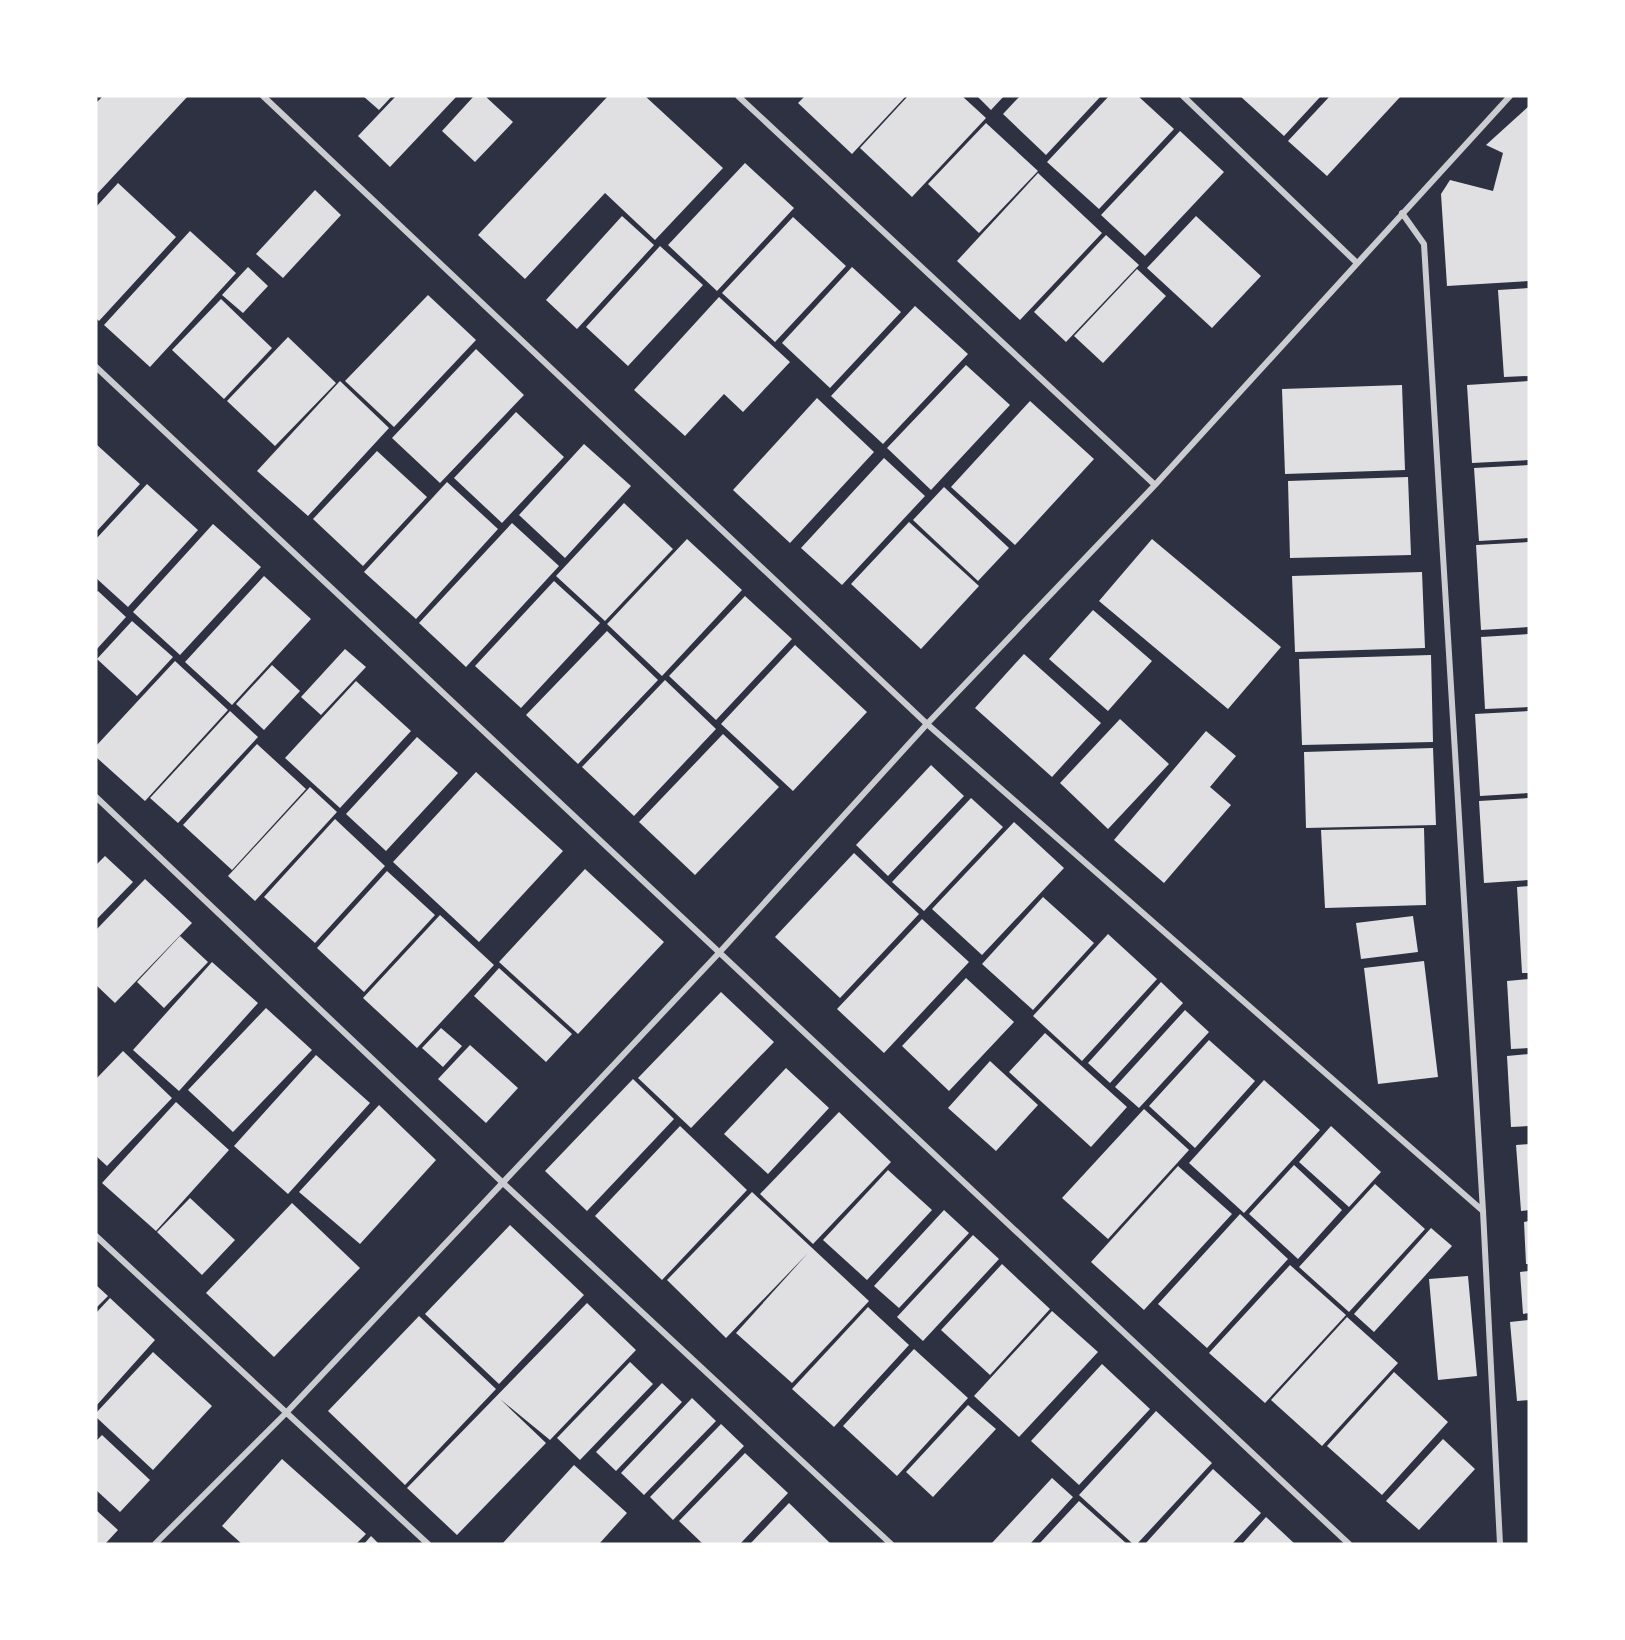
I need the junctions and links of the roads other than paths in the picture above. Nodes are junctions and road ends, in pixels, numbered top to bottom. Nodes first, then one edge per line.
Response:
1 (263, 96) edge
2 (738, 96) edge
3 (1183, 96) edge
4 (1510, 96) edge
5 (1402, 213) junction
6 (1357, 263) junction
7 (96, 367) edge
8 (1155, 485) junction
9 (927, 724) junction
10 (96, 797) edge
11 (718, 954) junction
12 (503, 1183) junction
13 (1482, 1211) junction
14 (96, 1236) edge
15 (285, 1413) junction
16 (155, 1544) edge
17 (428, 1544) edge
18 (891, 1544) edge
19 (1349, 1544) edge
20 (1500, 1544) edge

1 - 9 street
2 - 8 street
3 - 6 street
4 - 5 street
5 - 6 street
5 - 13 street
6 - 8 street
7 - 11 street
8 - 9 street
9 - 11 street
9 - 13 street
10 - 12 street
11 - 12 street
11 - 19 street
12 - 15 street
12 - 18 street
13 - 20 street
14 - 15 street
15 - 16 street
15 - 17 street

